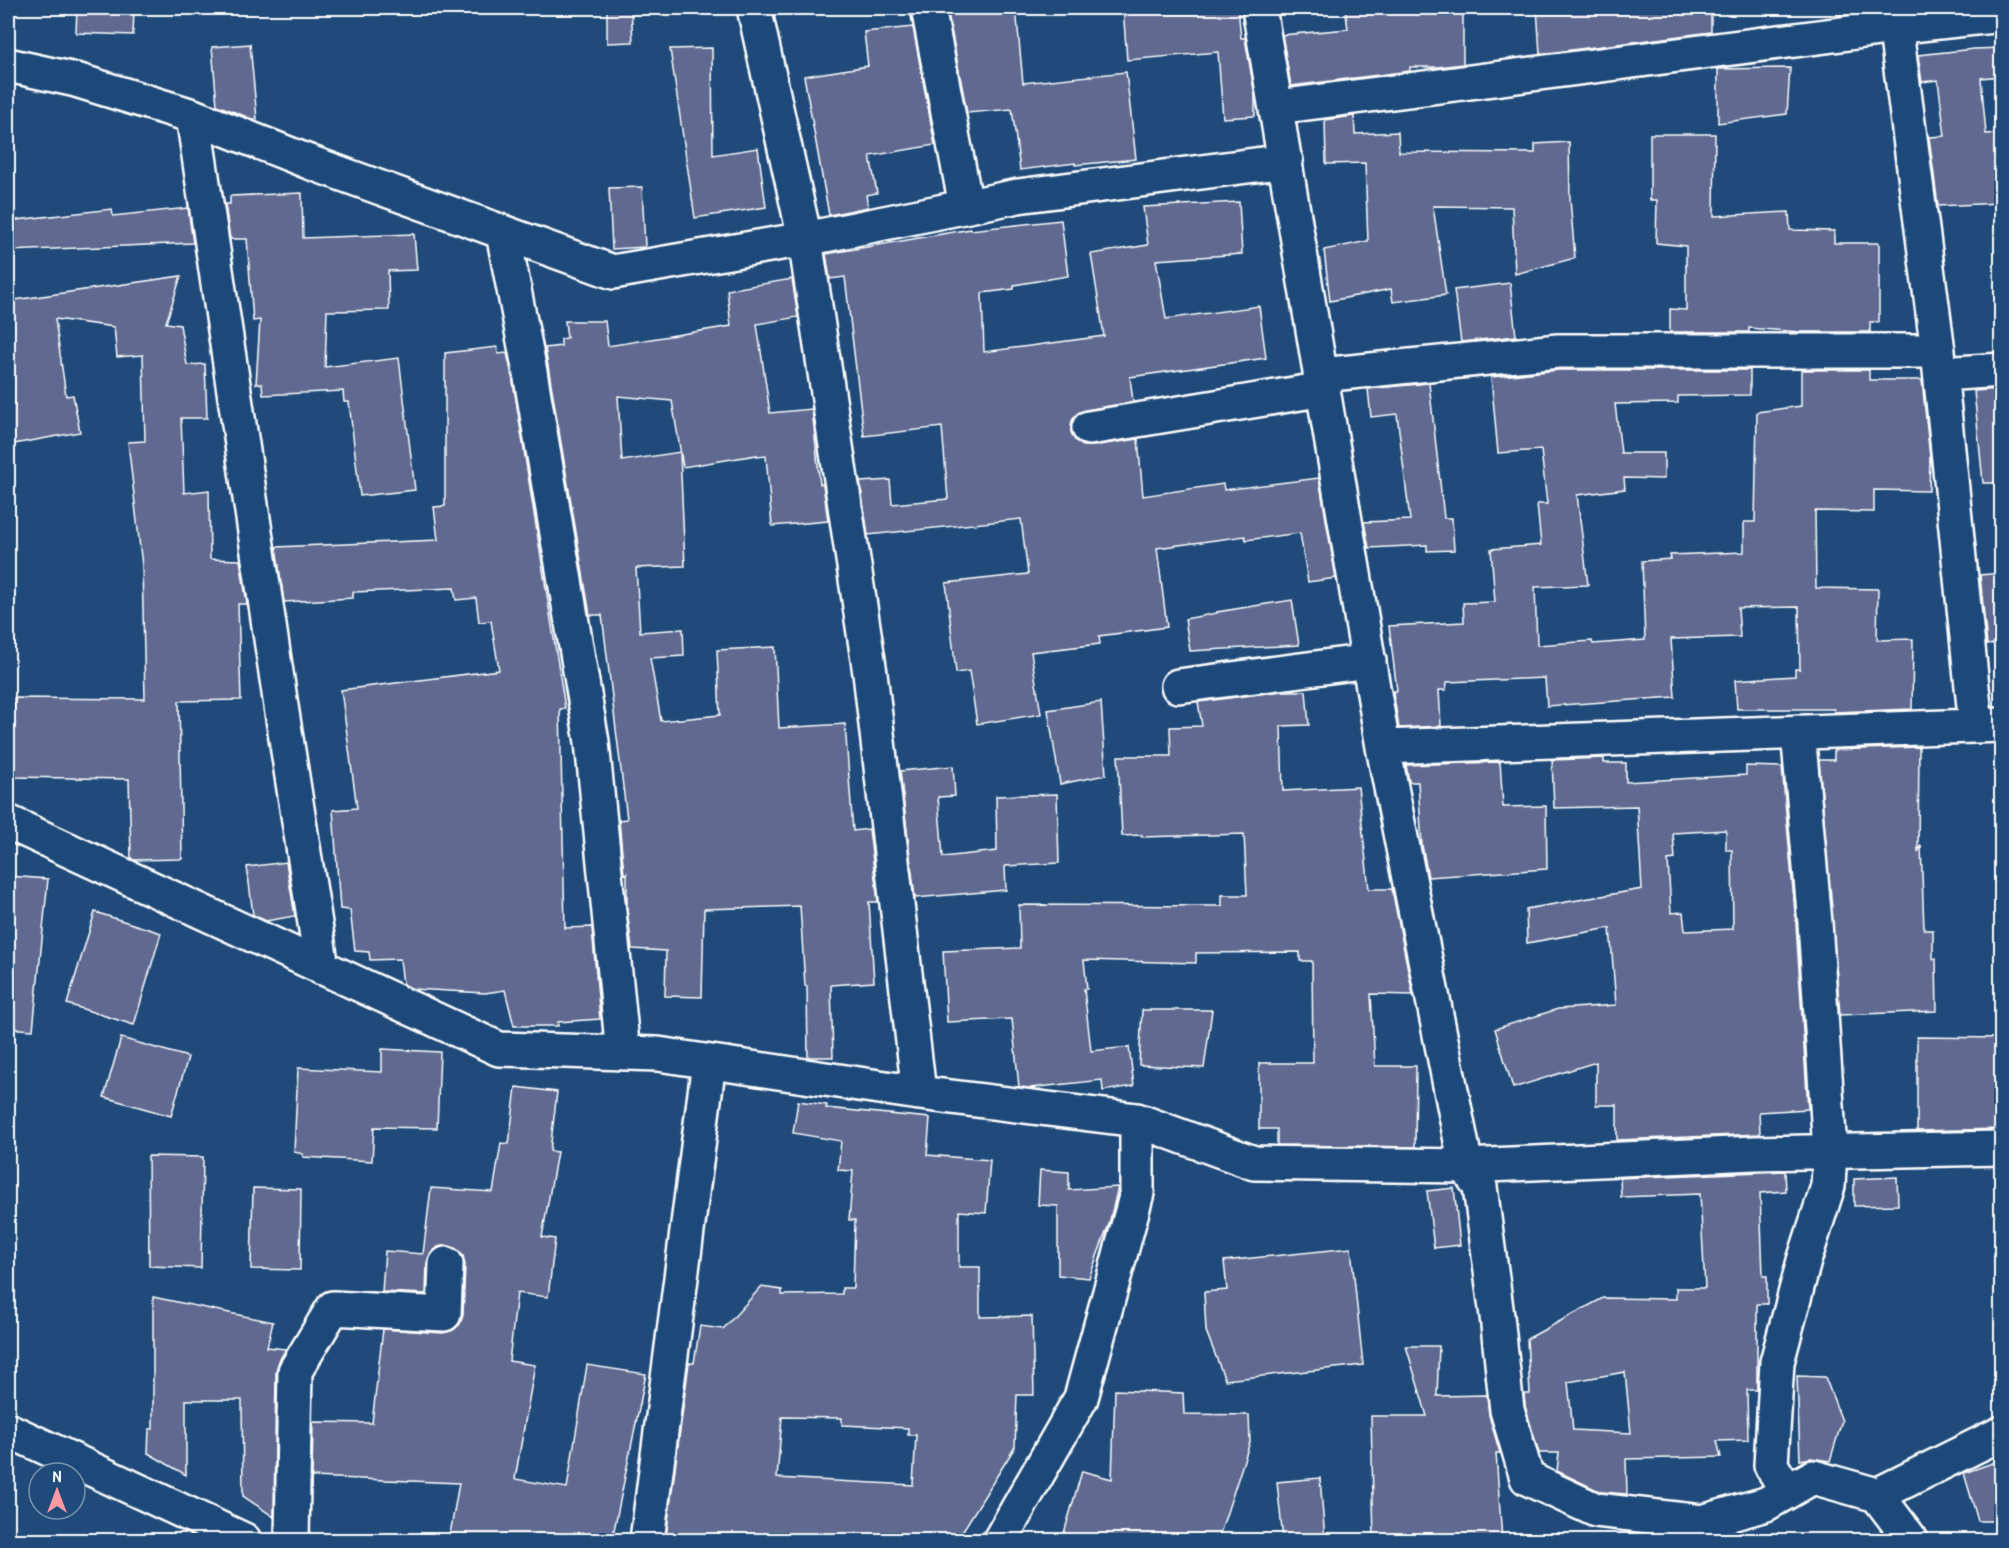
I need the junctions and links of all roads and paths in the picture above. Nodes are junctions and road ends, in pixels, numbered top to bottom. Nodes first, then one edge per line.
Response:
1 (754, 8) edge
2 (928, 8) edge
3 (1259, 8) edge
4 (2001, 15) edge
5 (1894, 17) edge
6 (8, 65) edge
7 (1277, 107) junction
8 (193, 116) junction
9 (1286, 161) junction
10 (966, 206) junction
11 (503, 233) junction
12 (805, 239) junction
13 (1939, 362) junction
14 (2001, 370) edge
15 (1322, 382) junction
16 (1089, 428) dead end
17 (1369, 661) junction
18 (1178, 686) dead end
19 (1989, 725) edge
20 (1798, 732) junction
21 (1383, 747) junction
22 (8, 822) edge
23 (322, 968) junction
24 (623, 1053) junction
25 (709, 1062) junction
26 (919, 1093) junction
27 (1137, 1120) junction
28 (2001, 1148) edge
29 (1830, 1151) junction
30 (1466, 1166) junction
31 (446, 1264) dead end
32 (8, 1430) edge
33 (2001, 1433) edge
34 (1787, 1491) junction
35 (1877, 1495) junction
36 (1714, 1530) edge
37 (244, 1540) edge
38 (292, 1540) edge
39 (646, 1540) edge
40 (1000, 1540) edge
41 (1911, 1540) edge

1 - 12 street
2 - 10 street
3 - 7 street
4 - 5 street
5 - 7 street
5 - 13 street
6 - 8 street
7 - 9 street
8 - 11 street
8 - 23 street
9 - 10 street
9 - 15 street
10 - 12 street
11 - 12 street
11 - 24 street
12 - 26 street
13 - 14 street
13 - 15 street
13 - 19 street
15 - 16 street
15 - 17 street
17 - 18 street
17 - 21 street
19 - 20 street
20 - 21 street
20 - 29 street
21 - 30 street
22 - 23 street
23 - 24 street
24 - 25 street
25 - 26 street
25 - 39 street
26 - 27 street
27 - 30 street
27 - 40 street
28 - 29 street
29 - 30 street
29 - 34 street
30 - 36 street
31 - 38 street
32 - 37 street
33 - 35 street
34 - 35 street
34 - 36 street
35 - 41 street

